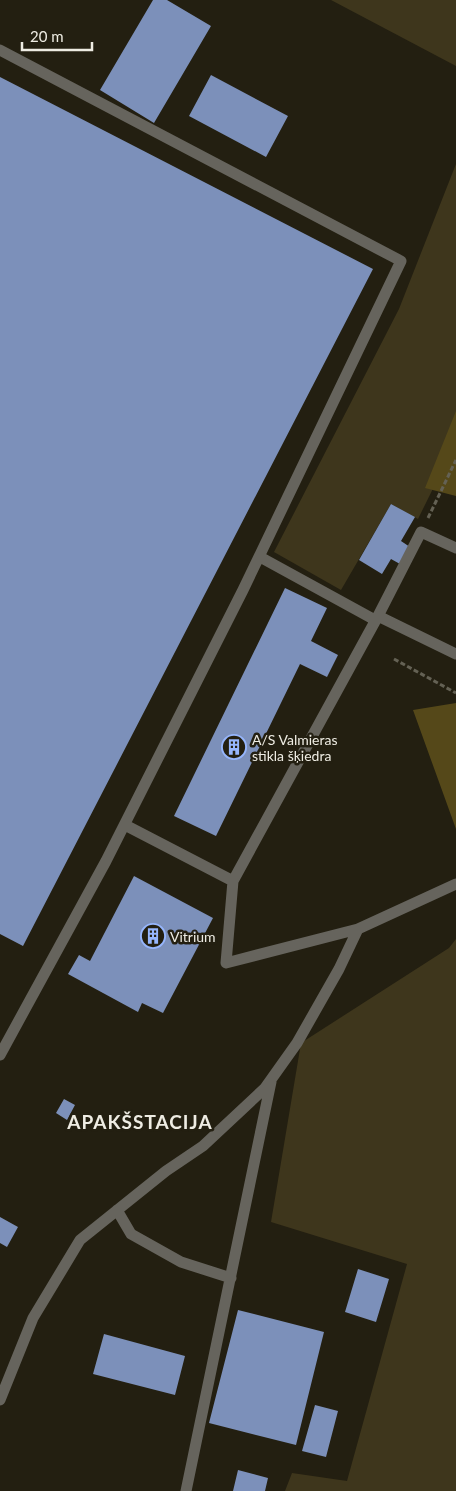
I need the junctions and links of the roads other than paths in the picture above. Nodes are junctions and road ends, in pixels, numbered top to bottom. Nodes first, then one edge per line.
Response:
1 (0, 50) edge
2 (456, 548) edge
3 (260, 557) junction
4 (376, 618) junction
5 (456, 654) edge
6 (125, 825) junction
7 (233, 881) junction
8 (456, 884) edge
9 (358, 929) junction
10 (0, 1055) edge
11 (271, 1080) junction
12 (117, 1210) junction
13 (231, 1278) junction
14 (0, 1400) edge
15 (186, 1491) edge

1 - 3 lane
2 - 4 lane
3 - 4 lane
3 - 6 lane
4 - 5 lane
4 - 7 lane
6 - 7 lane
6 - 10 lane
7 - 9 lane
8 - 9 lane
9 - 11 lane
11 - 12 lane
11 - 13 lane
12 - 13 lane
12 - 14 lane
13 - 15 lane

